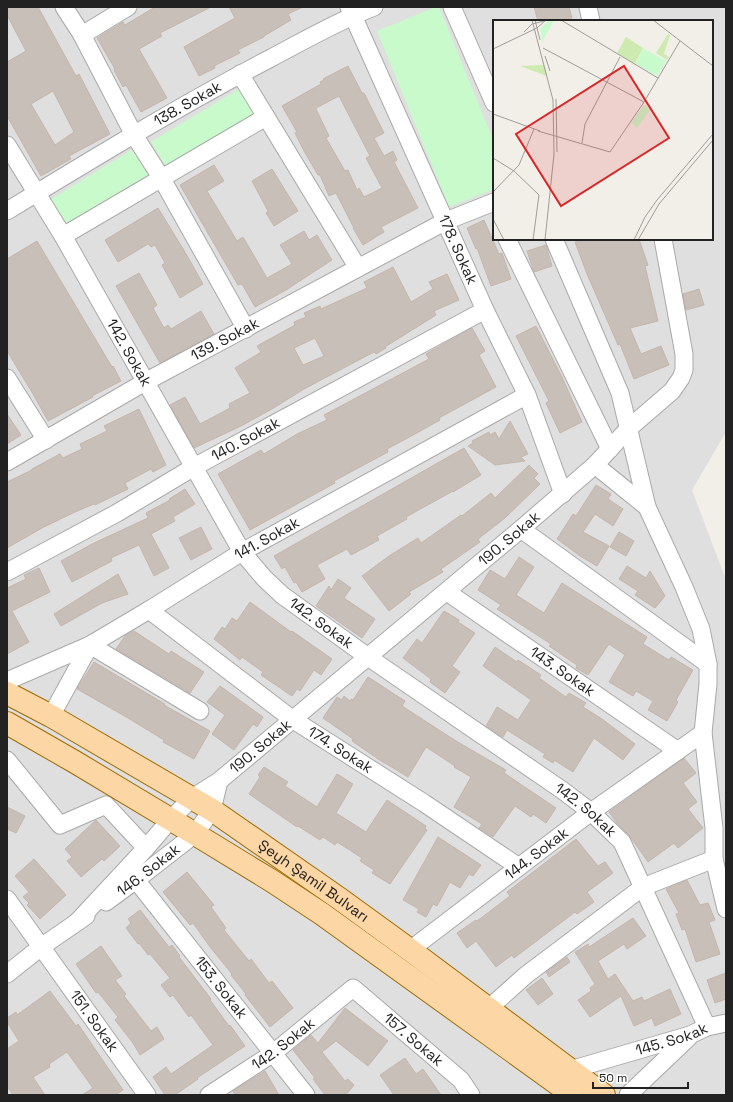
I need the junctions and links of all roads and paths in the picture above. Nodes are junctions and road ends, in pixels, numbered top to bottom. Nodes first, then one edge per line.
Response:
1 (64, 7) edge
2 (128, 7) edge
3 (374, 7) edge
4 (452, 7) edge
5 (588, 7) edge
6 (351, 11) edge
7 (591, 20) edge
8 (82, 35) junction
9 (240, 74) junction
10 (493, 101) edge
11 (266, 118) junction
12 (134, 134) junction
13 (7, 145) edge
14 (162, 179) junction
15 (36, 193) junction
16 (493, 206) edge
17 (7, 211) edge
18 (446, 222) junction
19 (63, 236) junction
20 (508, 240) edge
21 (554, 240) edge
22 (663, 240) edge
23 (358, 268) junction
24 (485, 310) junction
25 (246, 329) junction
26 (7, 378) edge
27 (145, 382) junction
28 (527, 395) junction
29 (628, 429) junction
30 (46, 440) junction
31 (610, 449) junction
32 (7, 462) edge
33 (595, 465) junction
34 (194, 467) junction
35 (562, 494) junction
36 (647, 507) junction
37 (521, 529) junction
38 (242, 552) junction
39 (7, 572) edge
40 (447, 592) junction
41 (149, 610) junction
42 (90, 645) junction
43 (368, 657) junction
44 (708, 664) junction
45 (7, 681) edge
46 (7, 693) edge
47 (200, 711) dead end
48 (51, 716) junction
49 (292, 719) junction
50 (7, 723) edge
51 (704, 733) junction
52 (678, 751) junction
53 (7, 760) edge
54 (219, 781) junction
55 (192, 798) junction
56 (212, 810) junction
57 (591, 812) junction
58 (170, 820) junction
59 (720, 826) edge
60 (195, 834) junction
61 (146, 848) junction
62 (714, 859) junction
63 (518, 867) junction
64 (136, 880) junction
65 (643, 887) junction
66 (7, 898) edge
67 (726, 909) edge
68 (77, 922) junction
69 (41, 947) junction
70 (410, 950) junction
71 (7, 974) edge
72 (353, 988) joint
73 (489, 1008) junction
74 (718, 1027) edge
75 (690, 1036) junction
76 (272, 1054) junction
77 (570, 1070) junction
78 (147, 1095) edge
79 (209, 1095) edge
80 (306, 1095) edge
81 (471, 1095) edge
82 (573, 1095) edge
83 (604, 1095) edge
84 (628, 1095) edge

1 - 8 street
2 - 8 street
3 - 6 street, 138. Sokak
4 - 10 street
5 - 7 street
6 - 9 street, 138. Sokak
6 - 18 street, 178. Sokak
8 - 12 street
9 - 11 street
9 - 12 street, 138. Sokak
11 - 14 street
11 - 23 street
12 - 14 street
12 - 15 street, 138. Sokak
13 - 15 street, 142. Sokak
14 - 19 street
14 - 25 street
15 - 17 street, 138. Sokak
15 - 19 street, 142. Sokak
16 - 18 street, 139. Sokak
18 - 23 street, 139. Sokak
18 - 24 street, 178. Sokak
19 - 27 street, 142. Sokak
20 - 31 street
21 - 29 street
22 - 29 street, 190. Sokak
23 - 25 street, 139. Sokak
24 - 28 street, 178. Sokak
24 - 34 street, 140. Sokak
25 - 27 street, 139. Sokak
26 - 30 street
27 - 30 street, 139. Sokak
27 - 34 street, 142. Sokak
28 - 35 street, 178. Sokak
28 - 38 street, 141. Sokak
29 - 31 street, 190. Sokak
29 - 36 street
30 - 32 street, 139. Sokak
31 - 33 street, 190. Sokak
33 - 35 street, 190. Sokak
33 - 36 street
34 - 38 street, 142. Sokak
34 - 39 street, 140. Sokak
35 - 37 street, 190. Sokak
36 - 44 street
37 - 40 street, 190. Sokak
37 - 44 street
38 - 41 street, 141. Sokak
38 - 43 street, 142. Sokak
40 - 43 street, 190. Sokak
40 - 52 street, 143. Sokak
41 - 42 street, 141. Sokak
41 - 49 street, 174. Sokak
42 - 45 street, 141. Sokak
42 - 47 street
42 - 48 street
43 - 49 street, 190. Sokak
43 - 57 street, 142. Sokak
44 - 51 street
46 - 48 main road, Şeyh Şamil Bulvarı
48 - 55 main road, Şeyh Şamil Bulvarı
49 - 54 street, 190. Sokak
49 - 63 street, 174. Sokak
50 - 58 main road, Şeyh Şamil Bulvarı
51 - 52 street, 144. Sokak
51 - 59 street
52 - 57 street, 144. Sokak
53 - 61 street
54 - 55 street, 190. Sokak
54 - 56 street, 190. Sokak
55 - 56 main road, Şeyh Şamil Bulvarı
55 - 58 street, 146. Sokak
56 - 60 street, 146. Sokak
56 - 70 main road, Şeyh Şamil Bulvarı
57 - 63 street, 144. Sokak
57 - 65 street, 142. Sokak
58 - 60 main road, Şeyh Şamil Bulvarı
58 - 61 street, 146. Sokak
59 - 62 street
60 - 64 street, 146. Sokak
60 - 82 main road, Şeyh Şamil Bulvarı
61 - 68 street, 146. Sokak
62 - 65 street
62 - 67 street
63 - 70 street, 144. Sokak
64 - 68 street, 146. Sokak
64 - 76 street, 153. Sokak
65 - 73 street
65 - 74 street, 142. Sokak
66 - 69 street, 151. Sokak
68 - 69 street, 146. Sokak
69 - 71 street, 146. Sokak
69 - 78 street, 151. Sokak
70 - 73 main road, Şeyh Şamil Bulvarı
72 - 76 street, 142. Sokak
72 - 81 street, 157. Sokak
73 - 77 main road, Şeyh Şamil Bulvarı
74 - 75 street, 145. Sokak
75 - 77 street, 145. Sokak
75 - 84 street
76 - 79 street, 142. Sokak
76 - 80 street, 153. Sokak
77 - 83 main road, Şeyh Şamil Bulvarı

